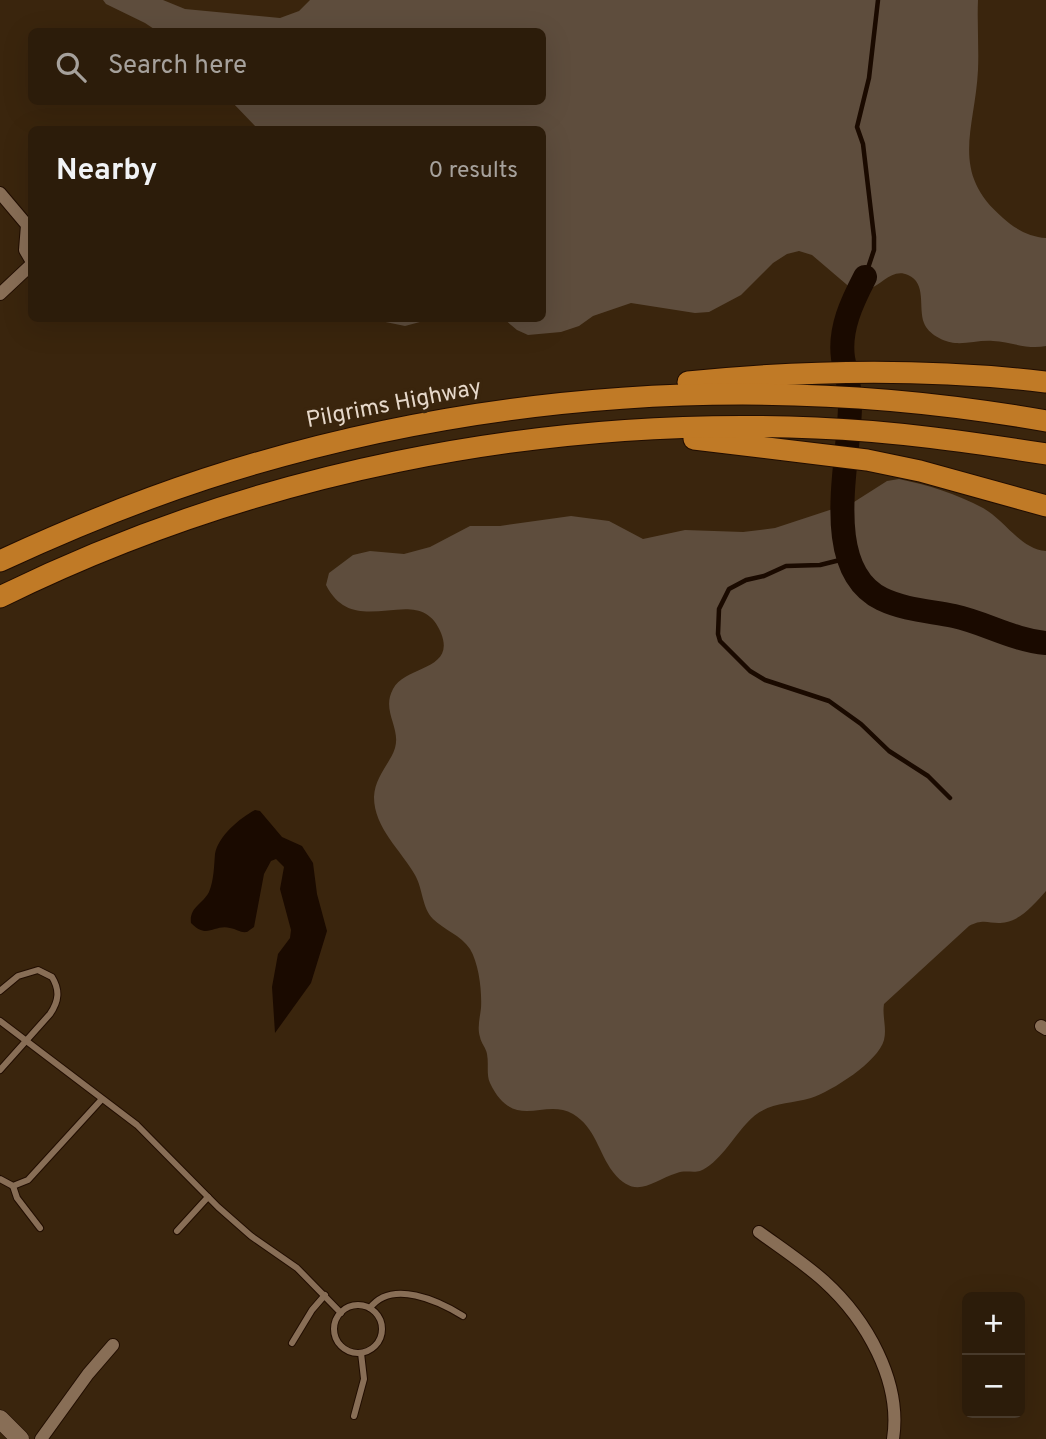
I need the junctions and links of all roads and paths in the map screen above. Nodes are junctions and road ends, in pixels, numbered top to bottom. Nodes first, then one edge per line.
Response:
1 (0, 193) edge
2 (28, 224) edge
3 (28, 231) edge
4 (28, 256) edge
5 (28, 267) edge
6 (0, 294) edge
7 (1046, 382) edge
8 (818, 385) junction
9 (1046, 421) edge
10 (538, 439) junction
11 (1046, 454) edge
12 (1046, 506) edge
13 (0, 561) edge
14 (0, 597) edge
15 (0, 991) edge
16 (0, 1021) edge
17 (26, 1042) junction
18 (0, 1070) edge
19 (102, 1099) junction
20 (0, 1179) edge
21 (13, 1186) junction
22 (208, 1197) junction
23 (40, 1228) dead end
24 (177, 1231) dead end
25 (759, 1232) dead end
26 (325, 1295) junction
27 (370, 1308) junction
28 (341, 1313) junction
29 (463, 1317) dead end
30 (292, 1343) dead end
31 (113, 1345) dead end
32 (361, 1353) junction
33 (354, 1416) dead end
34 (0, 1419) edge
35 (20, 1439) edge
36 (41, 1439) edge
37 (893, 1439) edge

1 - 2 street
3 - 4 street
5 - 6 street
7 - 8 highway
8 - 9 highway
8 - 13 highway, Pilgrims Highway
10 - 11 highway
10 - 12 highway
10 - 14 highway
15 - 17 lane
16 - 17 lane
17 - 18 lane
17 - 19 lane
19 - 21 lane
19 - 22 lane
20 - 21 lane
21 - 23 lane
22 - 24 lane
22 - 26 lane
25 - 37 street
26 - 28 lane
26 - 30 lane
27 - 28 lane
27 - 29 lane
27 - 32 lane
28 - 32 lane
31 - 36 street
32 - 33 lane
34 - 35 street

